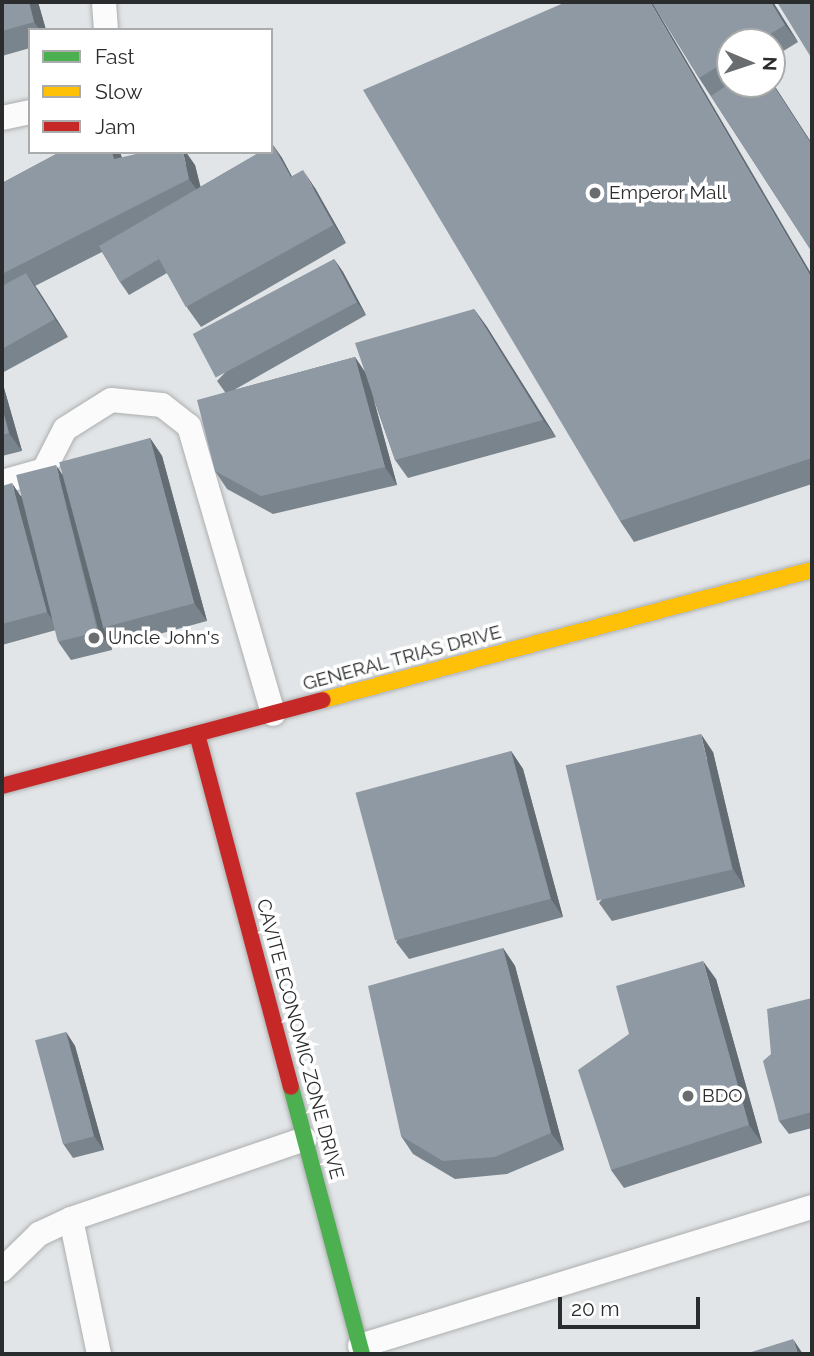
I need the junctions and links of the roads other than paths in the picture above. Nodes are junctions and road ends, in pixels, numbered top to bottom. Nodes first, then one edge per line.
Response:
1 (104, 2) edge
2 (106, 28) edge
3 (28, 112) edge
4 (2, 118) edge
5 (2, 482) edge
6 (812, 570) edge
7 (272, 714) junction
8 (197, 734) junction
9 (2, 786) edge
10 (305, 1139) junction
11 (812, 1206) edge
12 (71, 1219) junction
13 (2, 1270) edge
14 (361, 1350) edge
15 (99, 1354) edge

1 - 2 lane
3 - 4 lane
5 - 7 lane
6 - 7 main road, GENERAL TRIAS DRIVE
7 - 8 main road, GENERAL TRIAS DRIVE
8 - 9 main road, GENERAL TRIAS DRIVE
8 - 10 main road, CAVITE ECONOMIC ZONE DRIVE
10 - 12 lane
10 - 14 main road, CAVITE ECONOMIC ZONE DRIVE
11 - 14 lane
12 - 13 lane
12 - 15 lane

